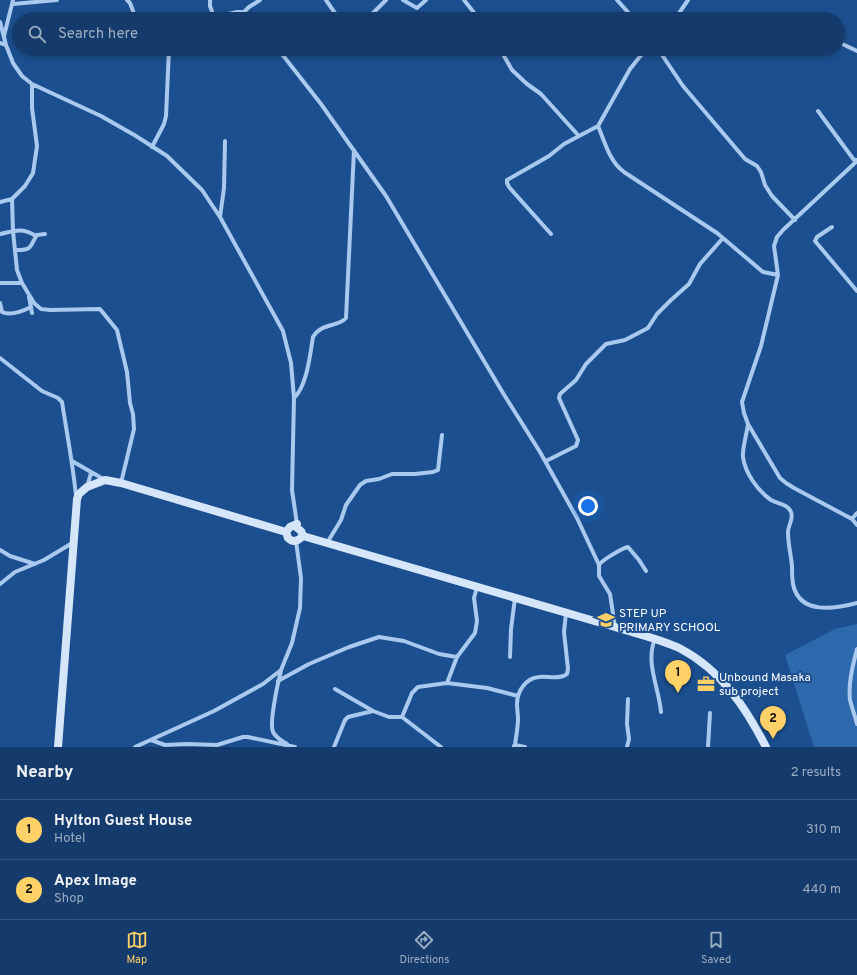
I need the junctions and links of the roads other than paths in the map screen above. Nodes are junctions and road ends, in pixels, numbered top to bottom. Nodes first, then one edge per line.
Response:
1 (58, 0) edge
2 (127, 0) edge
3 (210, 0) edge
4 (260, 0) edge
5 (326, 0) edge
6 (386, 0) edge
7 (403, 0) edge
8 (426, 0) edge
9 (464, 0) edge
10 (617, 0) edge
11 (688, 0) edge
12 (13, 2) edge
13 (133, 12) edge
14 (212, 12) edge
15 (230, 12) edge
16 (244, 12) joint
17 (334, 12) edge
18 (375, 12) edge
19 (473, 12) edge
20 (628, 12) edge
21 (680, 12) edge
22 (0, 22) edge
23 (4, 38) junction
24 (0, 43) edge
25 (6, 45) junction
26 (845, 45) edge
27 (857, 51) edge
28 (169, 56) edge
29 (283, 56) edge
30 (504, 56) edge
31 (640, 56) edge
32 (663, 56) edge
33 (32, 84) junction
34 (818, 111) dead end
35 (598, 126) junction
36 (578, 135) junction
37 (225, 141) dead end
38 (152, 147) junction
39 (354, 150) junction
40 (857, 161) edge
41 (12, 199) junction
42 (0, 202) edge
43 (220, 217) junction
44 (795, 220) junction
45 (832, 227) dead end
46 (13, 232) junction
47 (0, 234) edge
48 (45, 234) dead end
49 (551, 234) dead end
50 (36, 236) junction
51 (723, 238) junction
52 (16, 250) junction
53 (778, 276) junction
54 (0, 283) edge
55 (22, 283) junction
56 (857, 291) edge
57 (28, 295) junction
58 (0, 303) edge
59 (31, 307) junction
60 (32, 313) dead end
61 (0, 358) edge
62 (294, 398) junction
63 (748, 424) junction
64 (442, 435) dead end
65 (72, 461) junction
66 (546, 461) junction
67 (91, 473) junction
68 (105, 480) junction
69 (121, 483) junction
70 (87, 487) junction
71 (77, 499) junction
72 (857, 513) edge
73 (852, 519) junction
74 (297, 524) junction
75 (857, 525) edge
76 (286, 532) junction
77 (299, 539) junction
78 (74, 542) junction
79 (327, 544) junction
80 (0, 550) edge
81 (35, 564) junction
82 (599, 565) junction
83 (646, 571) dead end
84 (0, 584) edge
85 (477, 586) junction
86 (515, 598) junction
87 (857, 603) edge
88 (566, 613) junction
89 (615, 627) junction
90 (656, 639) junction
91 (857, 649) edge
92 (457, 657) junction
93 (510, 657) dead end
94 (282, 670) junction
95 (278, 681) junction
96 (447, 683) junction
97 (335, 689) dead end
98 (518, 696) junction
99 (628, 699) dead end
100 (374, 711) junction
101 (661, 712) dead end
102 (710, 712) dead end
103 (402, 717) junction
104 (857, 724) edge
105 (150, 740) junction
106 (210, 746) edge
107 (293, 746) edge
108 (514, 746) edge
109 (58, 747) edge
110 (135, 747) edge
111 (334, 747) edge
112 (441, 747) edge
113 (525, 747) edge
114 (627, 747) edge
115 (708, 747) edge
116 (766, 747) edge

1 - 12 street
2 - 13 street
3 - 14 street
4 - 16 street
5 - 17 street
6 - 18 street
7 - 8 street
9 - 19 street
10 - 20 street
11 - 21 street
12 - 23 street
15 - 16 street
22 - 23 street
23 - 25 street
24 - 25 street
25 - 33 street
26 - 27 street
28 - 38 street
29 - 39 street
30 - 36 street
31 - 35 street
32 - 44 street
33 - 38 street
33 - 41 street
34 - 40 street
35 - 36 street
35 - 51 street
36 - 49 street
37 - 43 street
38 - 43 street
39 - 62 street
39 - 66 street
40 - 44 street
41 - 42 street
41 - 46 street
43 - 62 street
44 - 53 street
45 - 56 street
46 - 47 street
46 - 50 street
46 - 52 street
48 - 50 street
50 - 52 street
51 - 53 street
51 - 66 street
52 - 55 street
53 - 63 street
54 - 55 street
55 - 57 street
57 - 59 street
57 - 69 street
58 - 59 street
59 - 60 street
61 - 65 street
62 - 74 street
63 - 73 street
63 - 87 street
64 - 79 street
65 - 67 street
65 - 71 street
66 - 82 street
67 - 68 street
67 - 70 street
68 - 69 street
68 - 70 street
69 - 76 street
70 - 71 street
71 - 78 street
72 - 73 street
73 - 75 street
74 - 76 street
74 - 77 street
76 - 77 street
77 - 79 street
77 - 94 street
78 - 81 street
78 - 109 street
79 - 85 street
80 - 81 street
81 - 84 street
82 - 83 street
82 - 89 street
85 - 86 street
85 - 92 street
86 - 88 street
86 - 93 street
88 - 89 street
88 - 98 street
89 - 90 street
90 - 101 street
90 - 116 street
91 - 104 street
92 - 95 street
92 - 96 street
94 - 95 street
94 - 105 street
95 - 107 street
96 - 98 street
96 - 103 street
97 - 100 street
98 - 108 street
99 - 114 street
100 - 103 street
100 - 111 street
102 - 115 street
103 - 112 street
105 - 106 street
105 - 110 street
106 - 107 street
108 - 113 street

